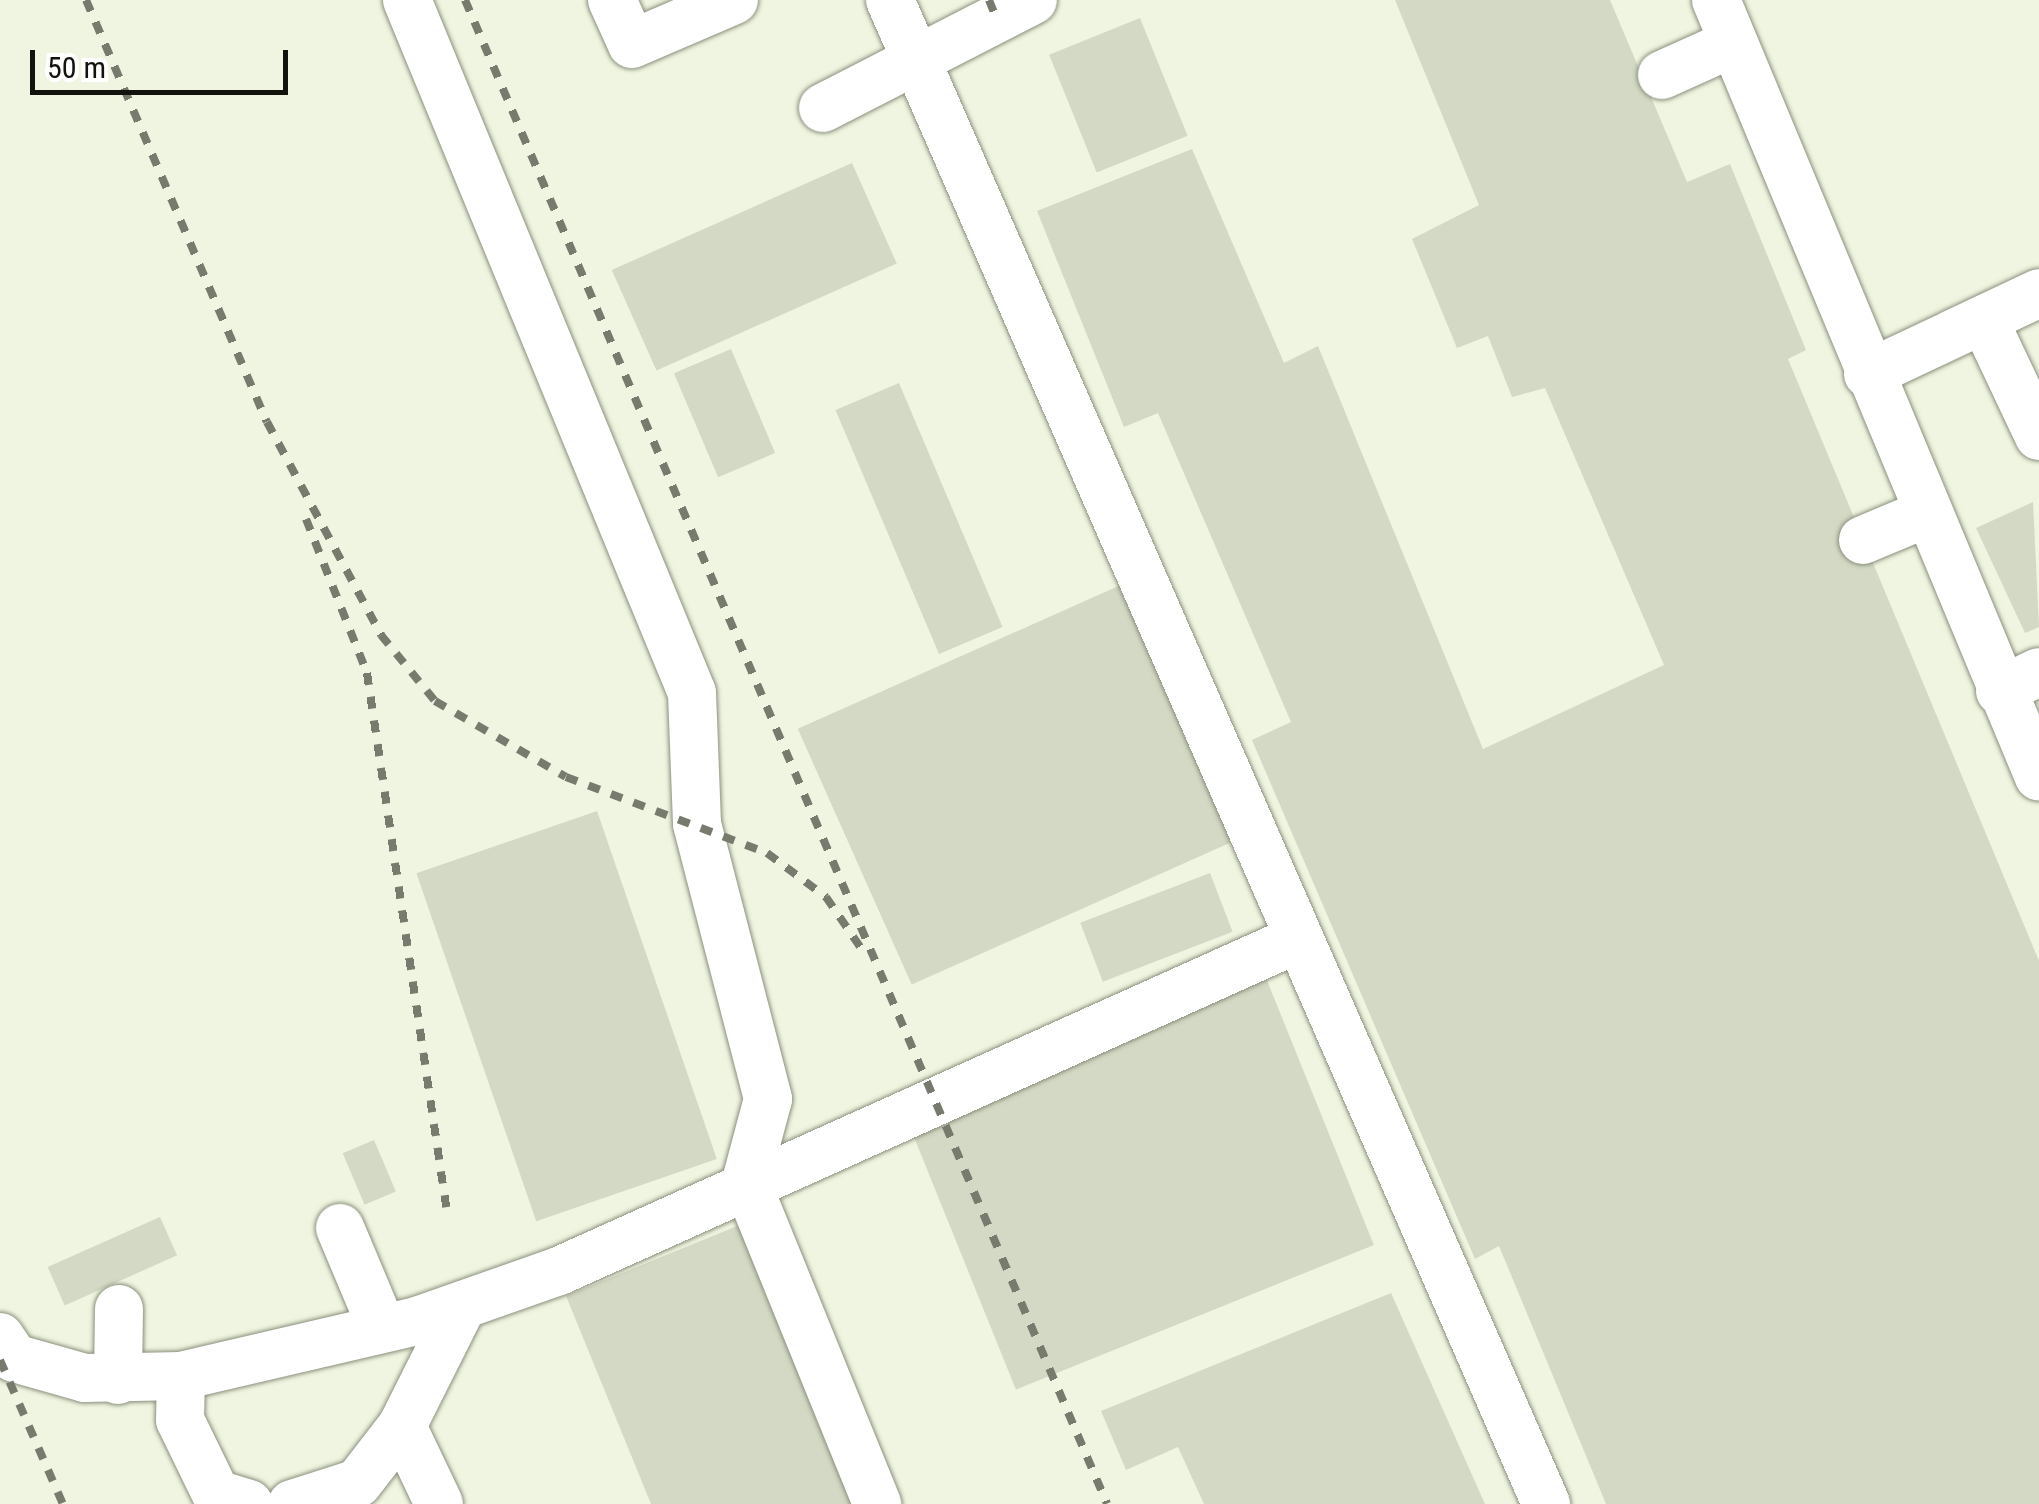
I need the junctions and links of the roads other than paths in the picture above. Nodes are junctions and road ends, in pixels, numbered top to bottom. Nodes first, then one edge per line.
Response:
1 (408, 0) edge
2 (612, 0) edge
3 (734, 0) edge
4 (890, 0) edge
5 (1033, 0) edge
6 (1724, 21) edge
7 (915, 59) junction
8 (1662, 75) dead end
9 (823, 108) dead end
10 (2039, 293) edge
11 (1985, 322) junction
12 (1868, 374) junction
13 (2039, 436) edge
14 (1925, 514) junction
15 (1863, 540) dead end
16 (2020, 681) edge
17 (2039, 777) edge
18 (1296, 940) junction
19 (746, 1181) junction
20 (340, 1228) dead end
21 (462, 1306) junction
22 (118, 1309) dead end
23 (382, 1328) junction
24 (0, 1337) edge
25 (181, 1376) junction
26 (118, 1380) junction
27 (386, 1464) edge
28 (248, 1504) edge
29 (292, 1504) edge
30 (439, 1504) edge
31 (877, 1504) edge
32 (1546, 1504) edge

1 - 19 lane
2 - 3 lane
4 - 7 lane
5 - 7 lane
6 - 8 lane
6 - 12 lane
7 - 9 lane
7 - 18 lane
10 - 11 lane
11 - 12 lane
11 - 13 lane
12 - 14 lane
14 - 15 lane
14 - 16 lane
16 - 17 lane
18 - 19 lane
18 - 32 lane
19 - 21 lane
19 - 31 lane
20 - 23 lane
21 - 23 lane
21 - 27 lane
22 - 26 lane
23 - 25 lane
24 - 26 lane
25 - 26 lane
25 - 28 lane
27 - 29 lane
27 - 30 lane

